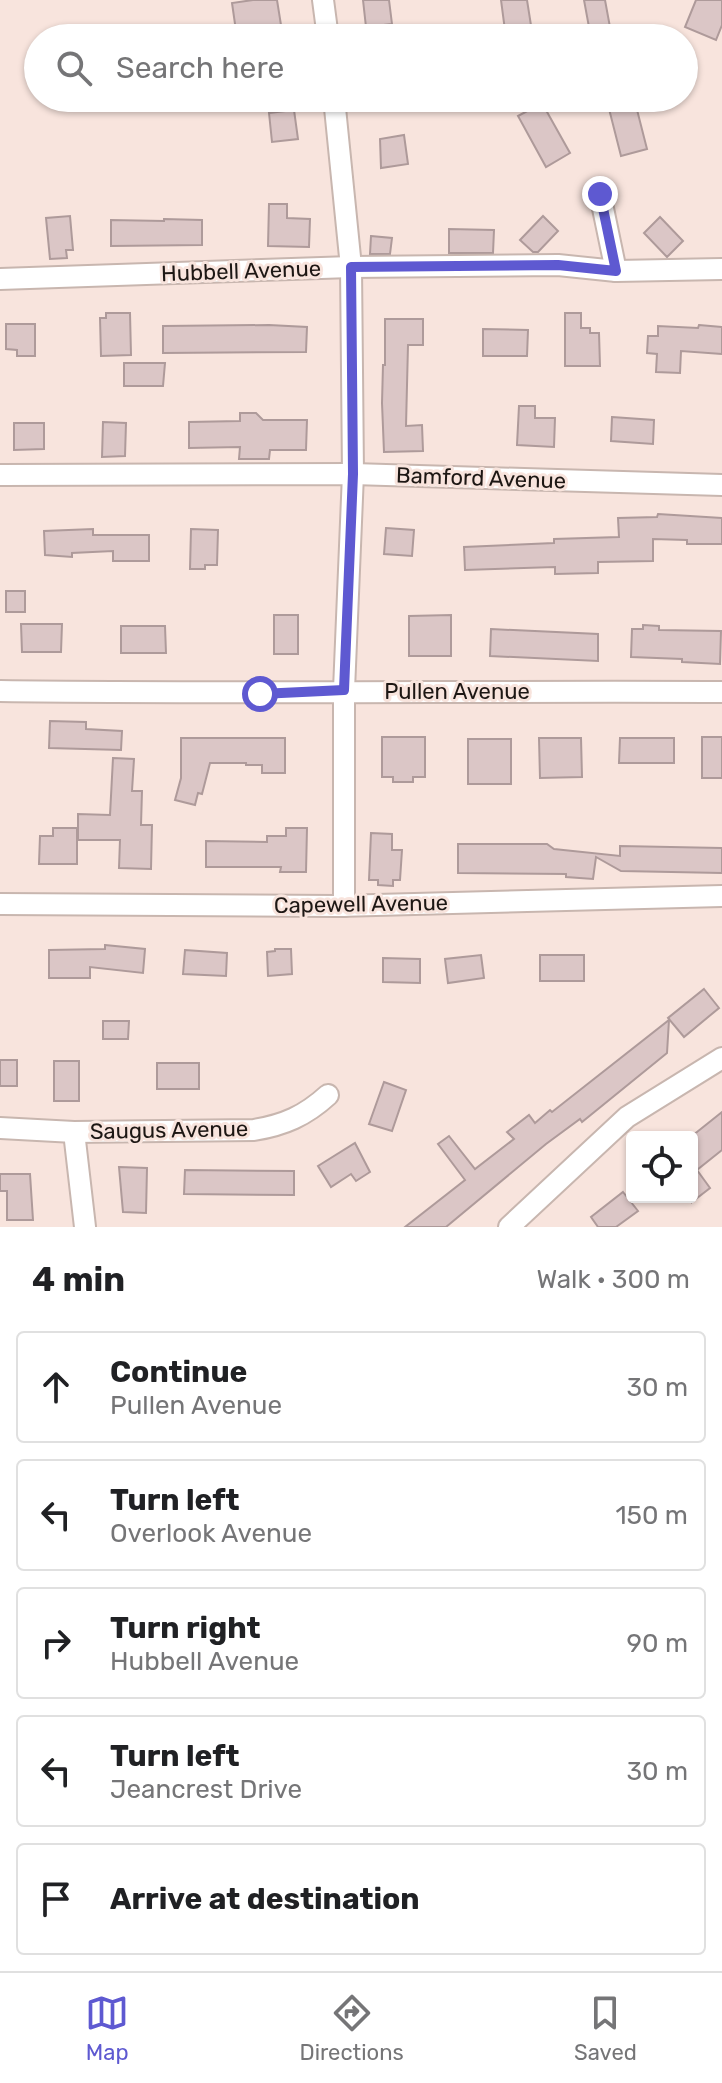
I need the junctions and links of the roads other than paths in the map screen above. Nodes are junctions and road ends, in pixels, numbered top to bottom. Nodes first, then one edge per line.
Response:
1 (323, 0) edge
2 (326, 24) edge
3 (335, 112) edge
4 (600, 194) dead end
5 (351, 267) junction
6 (722, 269) edge
7 (616, 271) junction
8 (0, 279) edge
9 (353, 474) junction
10 (0, 475) edge
11 (722, 485) edge
12 (344, 690) junction
13 (0, 691) edge
14 (722, 692) edge
15 (722, 896) edge
16 (0, 904) edge
17 (344, 906) junction
18 (722, 1058) edge
19 (328, 1095) dead end
20 (0, 1128) edge
21 (74, 1132) junction
22 (85, 1227) edge
23 (509, 1227) edge

1 - 2 street
3 - 5 street
4 - 7 street
5 - 7 street, Hubbell Avenue
5 - 8 street, Hubbell Avenue
5 - 9 street
6 - 7 street, Hubbell Avenue
9 - 10 street, Bamford Avenue
9 - 11 street, Bamford Avenue
9 - 12 street
12 - 13 street, Pullen Avenue
12 - 14 street, Pullen Avenue
12 - 17 street
15 - 17 street, Capewell Avenue
16 - 17 street, Capewell Avenue
18 - 23 street
19 - 21 street, Saugus Avenue
20 - 21 street, Saugus Avenue
21 - 22 street

